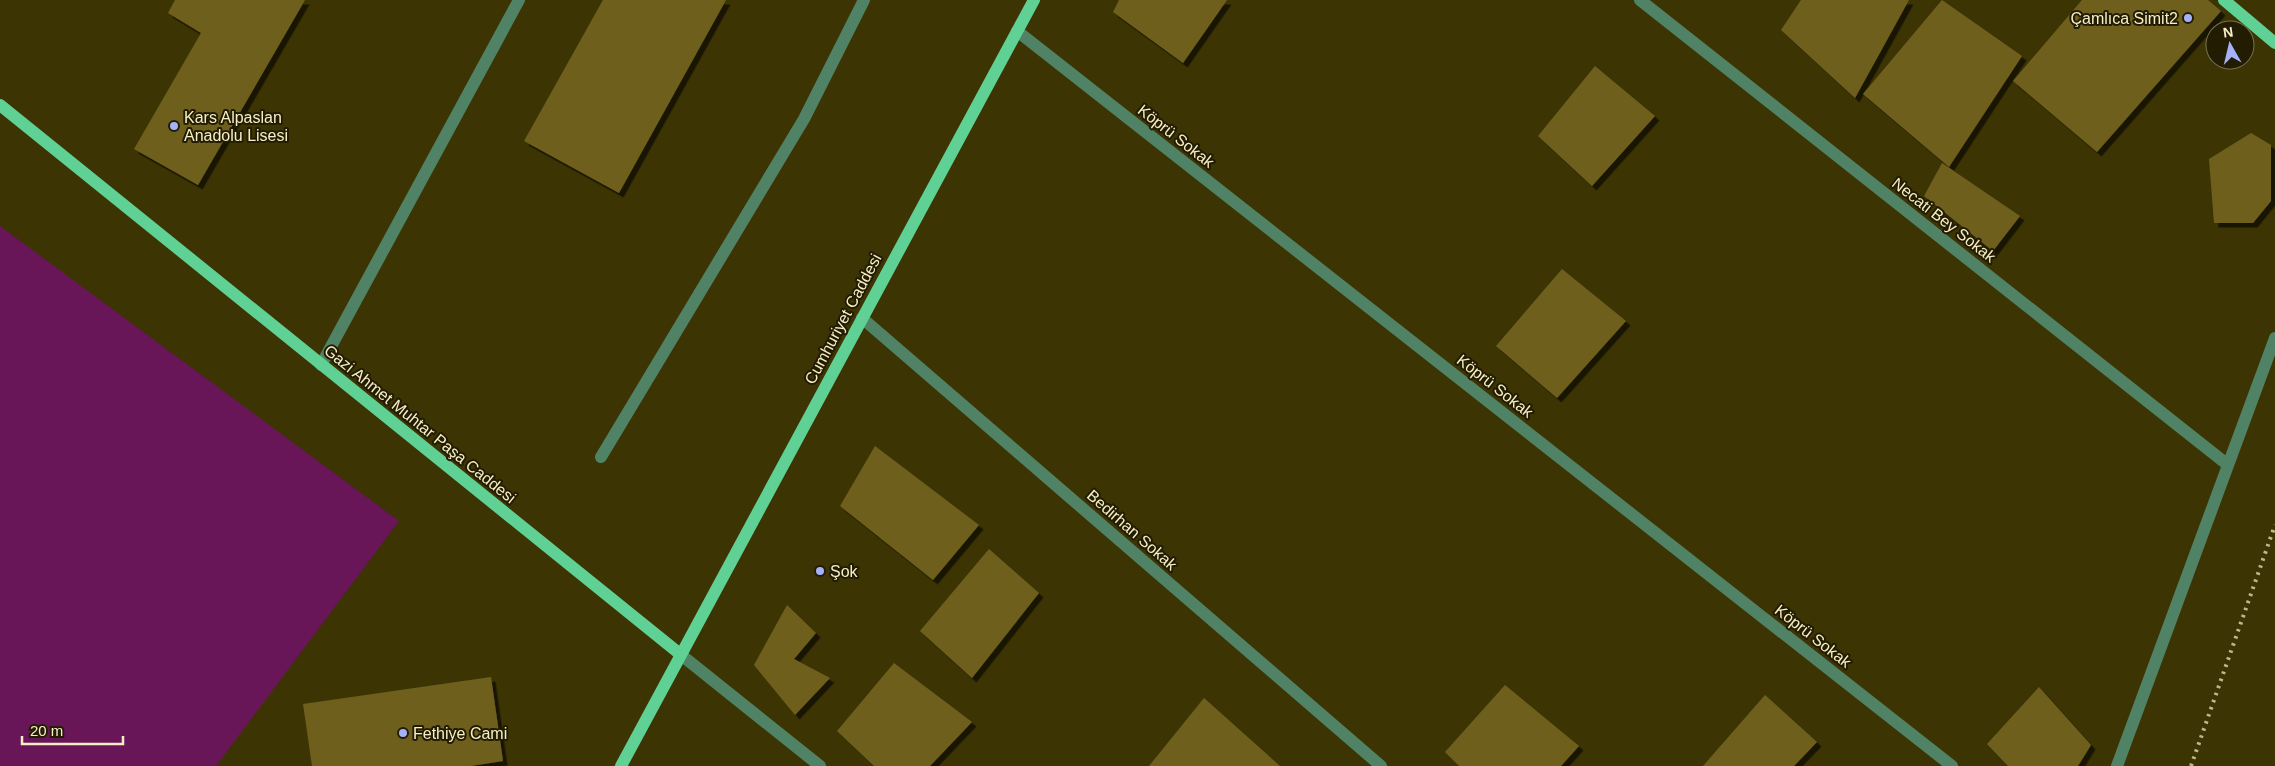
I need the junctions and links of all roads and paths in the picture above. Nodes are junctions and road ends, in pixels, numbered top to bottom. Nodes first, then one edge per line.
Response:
1 (519, 0) edge
2 (864, 0) edge
3 (1034, 0) edge
4 (1640, 0) edge
5 (2224, 0) edge
6 (1017, 31) junction
7 (2275, 43) edge
8 (0, 105) edge
9 (862, 318) junction
10 (2275, 338) edge
11 (321, 365) junction
12 (602, 457) dead end
13 (2228, 465) junction
14 (680, 654) junction
15 (621, 766) edge
16 (820, 766) edge
17 (1381, 766) edge
18 (1952, 766) edge
19 (2117, 766) edge

1 - 11 street
2 - 12 street
3 - 6 main road, Cumhuriyet Caddesi
4 - 13 street, Necati Bey Sokak
5 - 7 main road
6 - 9 main road, Cumhuriyet Caddesi
6 - 18 street, Köprü Sokak
8 - 11 main road, Gazi Ahmet Muhtar Paşa Caddesi
9 - 14 main road, Cumhuriyet Caddesi
9 - 17 street, Bedirhan Sokak
10 - 13 street
11 - 14 main road, Gazi Ahmet Muhtar Paşa Caddesi
13 - 19 street
14 - 15 main road, Cumhuriyet Caddesi
14 - 16 street, Gazi Ahmet Muhtar Paşa Caddesi

